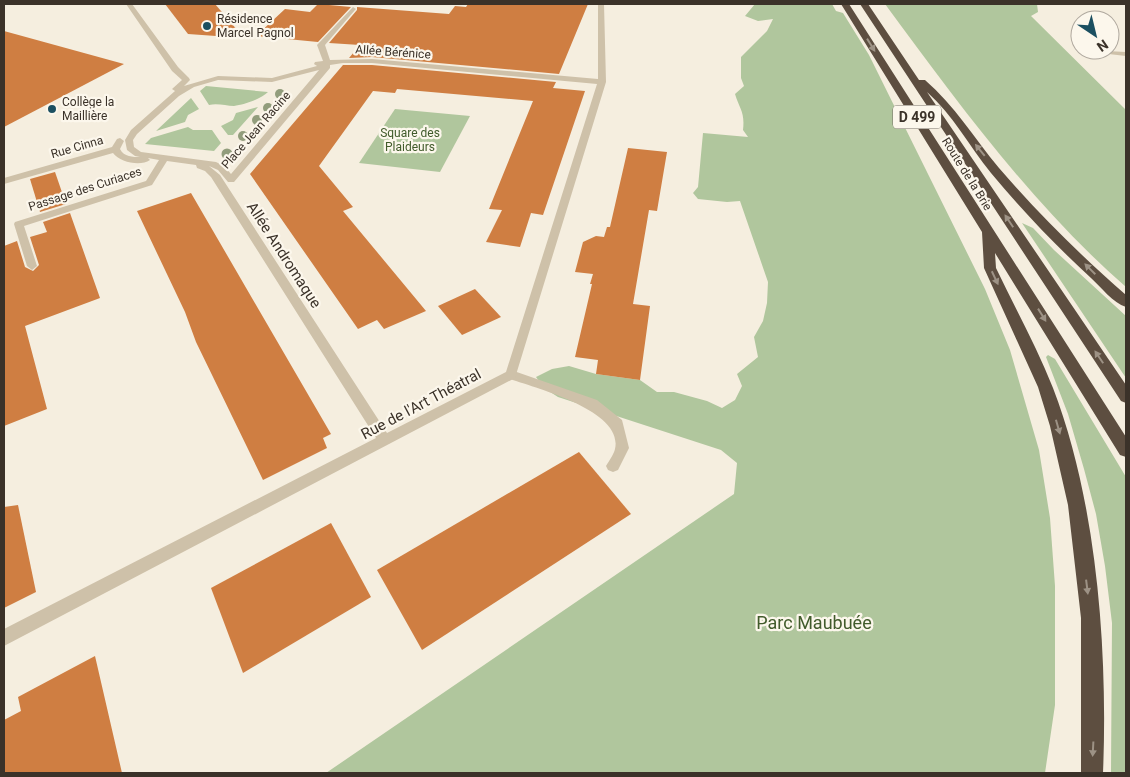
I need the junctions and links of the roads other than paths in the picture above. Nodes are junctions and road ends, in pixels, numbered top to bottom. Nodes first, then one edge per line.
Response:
1 (129, 4) edge
2 (602, 4) edge
3 (845, 4) edge
4 (864, 4) edge
5 (353, 9) dead end
6 (327, 64) junction
7 (910, 72) junction
8 (186, 80) junction
9 (602, 82) junction
10 (116, 148) junction
11 (163, 161) junction
12 (4, 181) edge
13 (988, 230) junction
14 (32, 266) dead end
15 (1126, 302) edge
16 (511, 375) junction
17 (1126, 397) edge
18 (385, 441) junction
19 (1126, 450) edge
20 (613, 466) dead end
21 (4, 638) edge
22 (1092, 773) edge

1 - 8 street
2 - 9 street
3 -> 13 highway, Route de la Brie / D 499
4 - 7 highway
5 - 6 street
6 - 6 street, Place Jean Racine
6 - 8 street, Allée Bérénice
6 - 9 street, Allée Bérénice
15 -> 7 highway
17 -> 7 highway
8 - 10 street, Rue Cinna
9 - 16 street
10 - 11 street, Allée Andromaque
10 - 12 street, Rue Cinna
11 - 14 street, Passage des Curiaces
11 - 18 street, Allée Andromaque
13 -> 19 highway, Route de la Brie
13 -> 22 highway
16 - 18 street, Rue de l'Art Théatral
16 - 20 street
18 - 21 street, Rue de l'Art Théatral

